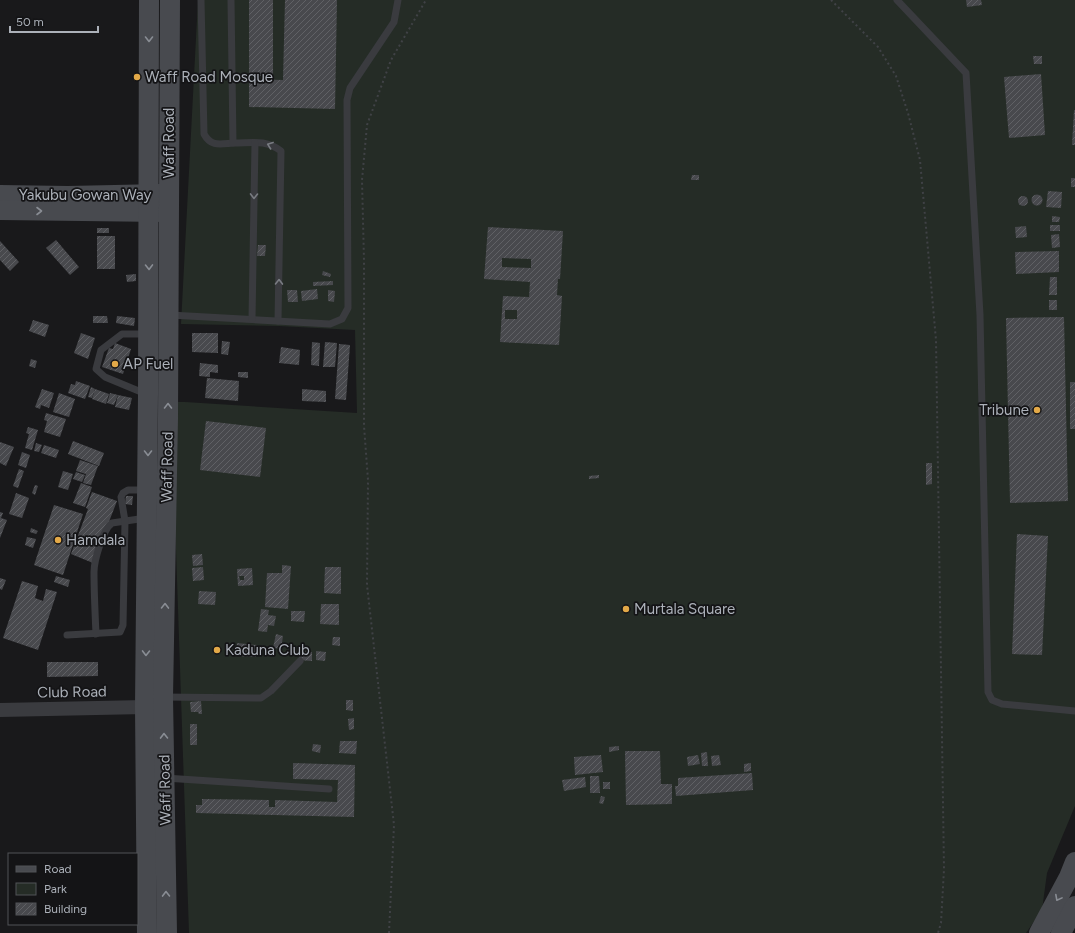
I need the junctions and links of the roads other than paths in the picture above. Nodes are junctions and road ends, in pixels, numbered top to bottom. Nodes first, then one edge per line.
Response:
1 (149, 0) edge
2 (170, 0) edge
3 (201, 0) edge
4 (231, 0) edge
5 (398, 0) edge
6 (897, 0) edge
7 (233, 143) junction
8 (255, 143) junction
9 (148, 170) junction
10 (0, 195) edge
11 (117, 203) junction
12 (149, 203) junction
13 (169, 203) junction
14 (0, 210) edge
15 (148, 239) junction
16 (168, 315) junction
17 (252, 320) junction
18 (278, 321) junction
19 (149, 334) junction
20 (148, 395) junction
21 (148, 490) junction
22 (148, 518) junction
23 (125, 521) junction
24 (96, 634) junction
25 (67, 635) dead end
26 (300, 661) dead end
27 (163, 697) junction
28 (145, 707) junction
29 (0, 710) edge
30 (1075, 712) edge
31 (165, 778) junction
32 (329, 789) dead end
33 (1075, 862) edge
34 (1075, 906) edge
35 (147, 933) edge
36 (167, 933) edge
37 (1039, 933) edge
38 (1061, 933) edge

1 -> 9 street, Waff Road
2 - 13 street, Waff Road
3 - 7 lane
4 - 7 lane
5 - 18 lane
6 - 30 lane
7 - 8 lane
8 -> 17 lane
18 -> 8 lane
9 - 11 street
9 - 12 street, Waff Road
10 - 11 street, Yakubu Gowan Way
11 - 12 street, Yakubu Gowan Way
14 -> 11 street, Yakubu Gowan Way
11 - 15 street
12 - 13 street, Yakubu Gowan Way
12 - 15 street, Waff Road
13 - 16 street, Waff Road
15 -> 19 street, Waff Road
16 - 17 lane
27 -> 16 street, Waff Road
17 - 18 lane
19 - 20 street, Waff Road
19 - 20 lane
20 -> 21 street, Waff Road
21 - 22 street, Waff Road
21 - 23 lane
22 - 23 lane
22 -> 28 street, Waff Road
23 - 24 lane
23 - 24 lane
24 - 25 lane
26 - 27 lane
31 -> 27 street, Waff Road
28 - 29 street, Club Road
28 - 35 street, Waff Road
31 - 32 lane
36 -> 31 street, Waff Road
33 -> 37 street
34 - 38 street

